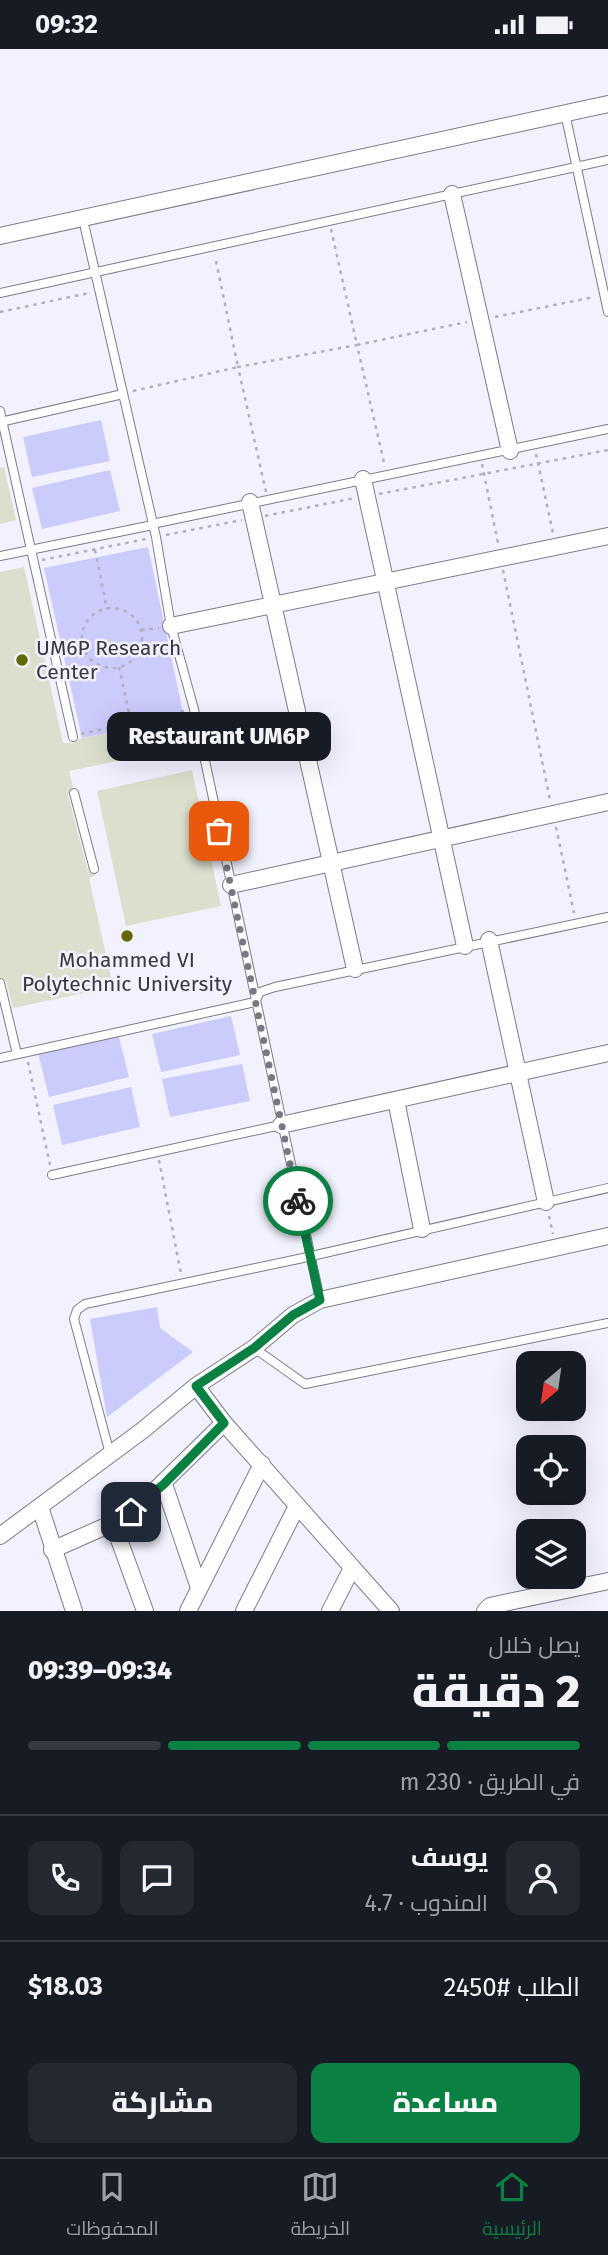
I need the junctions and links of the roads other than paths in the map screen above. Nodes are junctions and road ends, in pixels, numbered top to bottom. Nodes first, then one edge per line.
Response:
1 (608, 104) edge
2 (608, 113) edge
3 (565, 118) junction
4 (608, 160) edge
5 (576, 167) junction
6 (452, 194) junction
7 (85, 227) junction
8 (0, 236) edge
9 (0, 244) edge
10 (94, 273) junction
11 (0, 293) edge
12 (608, 312) edge
13 (123, 394) junction
14 (0, 411) edge
15 (1, 421) edge
16 (608, 429) edge
17 (510, 451) junction
18 (363, 479) junction
19 (250, 502) junction
20 (153, 525) junction
21 (608, 536) edge
22 (33, 550) junction
23 (0, 556) edge
24 (386, 581) junction
25 (273, 605) junction
26 (171, 626) junction
27 (72, 737) road end
28 (74, 793) dead end
29 (608, 801) edge
30 (442, 838) junction
31 (331, 863) junction
32 (94, 869) dead end
33 (230, 885) junction
34 (608, 917) edge
35 (489, 940) junction
36 (465, 946) junction
37 (355, 969) junction
38 (0, 983) edge
39 (255, 1002) junction
40 (22, 1053) junction
41 (608, 1053) edge
42 (0, 1058) edge
43 (518, 1073) junction
44 (396, 1100) junction
45 (281, 1125) junction
46 (52, 1175) road end
47 (608, 1188) edge
48 (546, 1202) junction
49 (422, 1229) junction
50 (608, 1236) edge
51 (310, 1257) junction
52 (320, 1300) junction
53 (608, 1323) edge
54 (254, 1348) junction
55 (196, 1386) junction
56 (224, 1423) junction
57 (110, 1454) junction
58 (262, 1464) junction
59 (164, 1484) junction
60 (297, 1506) junction
61 (40, 1507) junction
62 (113, 1523) junction
63 (0, 1536) edge
64 (52, 1550) junction
65 (352, 1568) junction
66 (608, 1581) edge
67 (199, 1588) junction
68 (74, 1611) edge
69 (145, 1611) edge
70 (188, 1611) edge
71 (244, 1611) edge
72 (330, 1611) edge
73 (391, 1611) edge
74 (485, 1611) edge

1 - 3 street
2 - 3 street
3 - 5 lane
3 - 7 street
3 - 8 street
4 - 5 lane
5 - 6 lane
5 - 12 lane
6 - 10 lane
6 - 17 street
7 - 9 street
7 - 10 lane
10 - 11 lane
10 - 13 lane
13 - 15 lane
13 - 20 lane
14 - 15 lane
15 - 22 lane
16 - 17 lane
17 - 18 lane
18 - 19 lane
18 - 24 street
19 - 20 lane
19 - 25 street
20 - 22 lane
20 - 26 lane
21 - 24 street
22 - 23 lane
22 - 27 lane
24 - 25 street
24 - 30 street
25 - 26 street
25 - 31 street
26 - 33 lane
28 - 32 lane
29 - 30 street
30 - 31 street
30 - 36 street
31 - 33 street
31 - 37 street
33 - 39 lane
34 - 35 lane
35 - 36 lane
35 - 43 street
36 - 37 lane
37 - 39 lane
38 - 40 lane
39 - 40 lane
39 - 45 lane
40 - 42 lane
41 - 43 street
43 - 44 street
43 - 48 street
44 - 45 street
44 - 49 street
45 - 46 lane
45 - 51 lane
47 - 48 lane
48 - 49 lane
49 - 51 lane
50 - 52 street
51 - 52 lane
51 - 57 lane
52 - 54 street
53 - 54 lane
54 - 55 street
55 - 56 street
55 - 57 street
56 - 58 street
56 - 59 street
57 - 61 street
58 - 60 street
58 - 67 street
59 - 62 street
59 - 67 street
60 - 65 street
60 - 71 street
61 - 63 street
61 - 64 street
62 - 64 street
62 - 69 street
64 - 68 street
65 - 72 street
65 - 73 street
66 - 74 street
67 - 70 street

